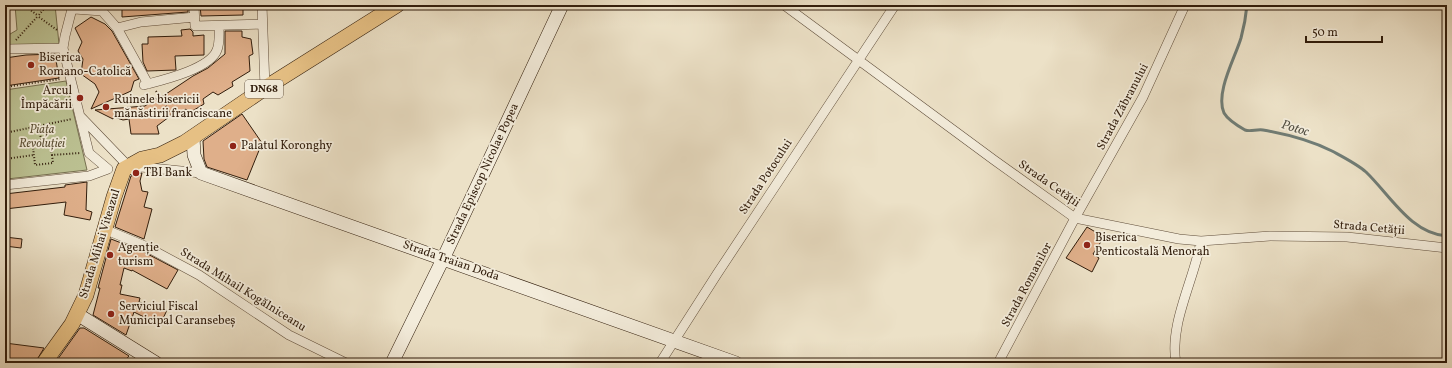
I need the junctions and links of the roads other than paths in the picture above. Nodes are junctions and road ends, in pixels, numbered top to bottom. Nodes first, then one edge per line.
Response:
1 (194, 5) edge
2 (262, 5) edge
3 (397, 5) edge
4 (562, 5) edge
5 (784, 5) edge
6 (895, 5) edge
7 (1185, 5) edge
8 (74, 7) edge
9 (195, 22) junction
10 (262, 24) junction
11 (219, 26) junction
12 (117, 28) junction
13 (63, 48) junction
14 (8, 49) road end
15 (858, 59) junction
16 (265, 88) junction
17 (81, 117) junction
18 (193, 137) junction
19 (128, 165) junction
20 (201, 173) junction
21 (5, 185) edge
22 (1075, 218) junction
23 (104, 229) junction
24 (1201, 241) junction
25 (1447, 248) edge
26 (443, 259) junction
27 (77, 314) junction
28 (674, 342) junction
29 (44, 363) edge
30 (156, 363) edge
31 (346, 363) edge
32 (392, 363) edge
33 (660, 363) edge
34 (736, 363) edge
35 (998, 363) edge
36 (1176, 363) edge

1 - 9 street
2 - 10 street
3 - 16 main road, DN68
4 - 26 main road, Strada Episcop Nicolae Popea
5 - 15 street, Strada Cetății
6 - 15 street, Strada Potocului
7 - 22 street, Strada Zăbranului
8 - 12 street
8 - 13 street
9 - 11 street
9 - 12 street
10 - 11 street
10 - 16 street
11 - 12 street
13 - 14 street
13 - 17 street
15 - 22 street, Strada Cetății
15 - 28 street, Strada Potocului
16 - 18 main road, DN68
17 - 19 street
17 - 21 street
18 - 19 main road, DN68
18 - 20 main road
19 - 20 street
19 - 23 main road, Strada Mihai Viteazul
20 - 26 main road, Strada Traian Doda
22 - 24 street, Strada Cetății
22 - 35 street, Strada Romanilor
23 - 27 main road, Strada Mihai Viteazul
23 - 31 street, Strada Mihail Kogălniceanu
24 - 25 street, Strada Cetății
24 - 36 street
26 - 28 main road, Strada Traian Doda
26 - 32 main road, Strada Episcop Nicolae Popea
27 - 29 main road, Strada Mihai Viteazul
27 - 30 main road
28 - 33 street, Strada Potocului
28 - 34 main road, Strada Traian Doda

